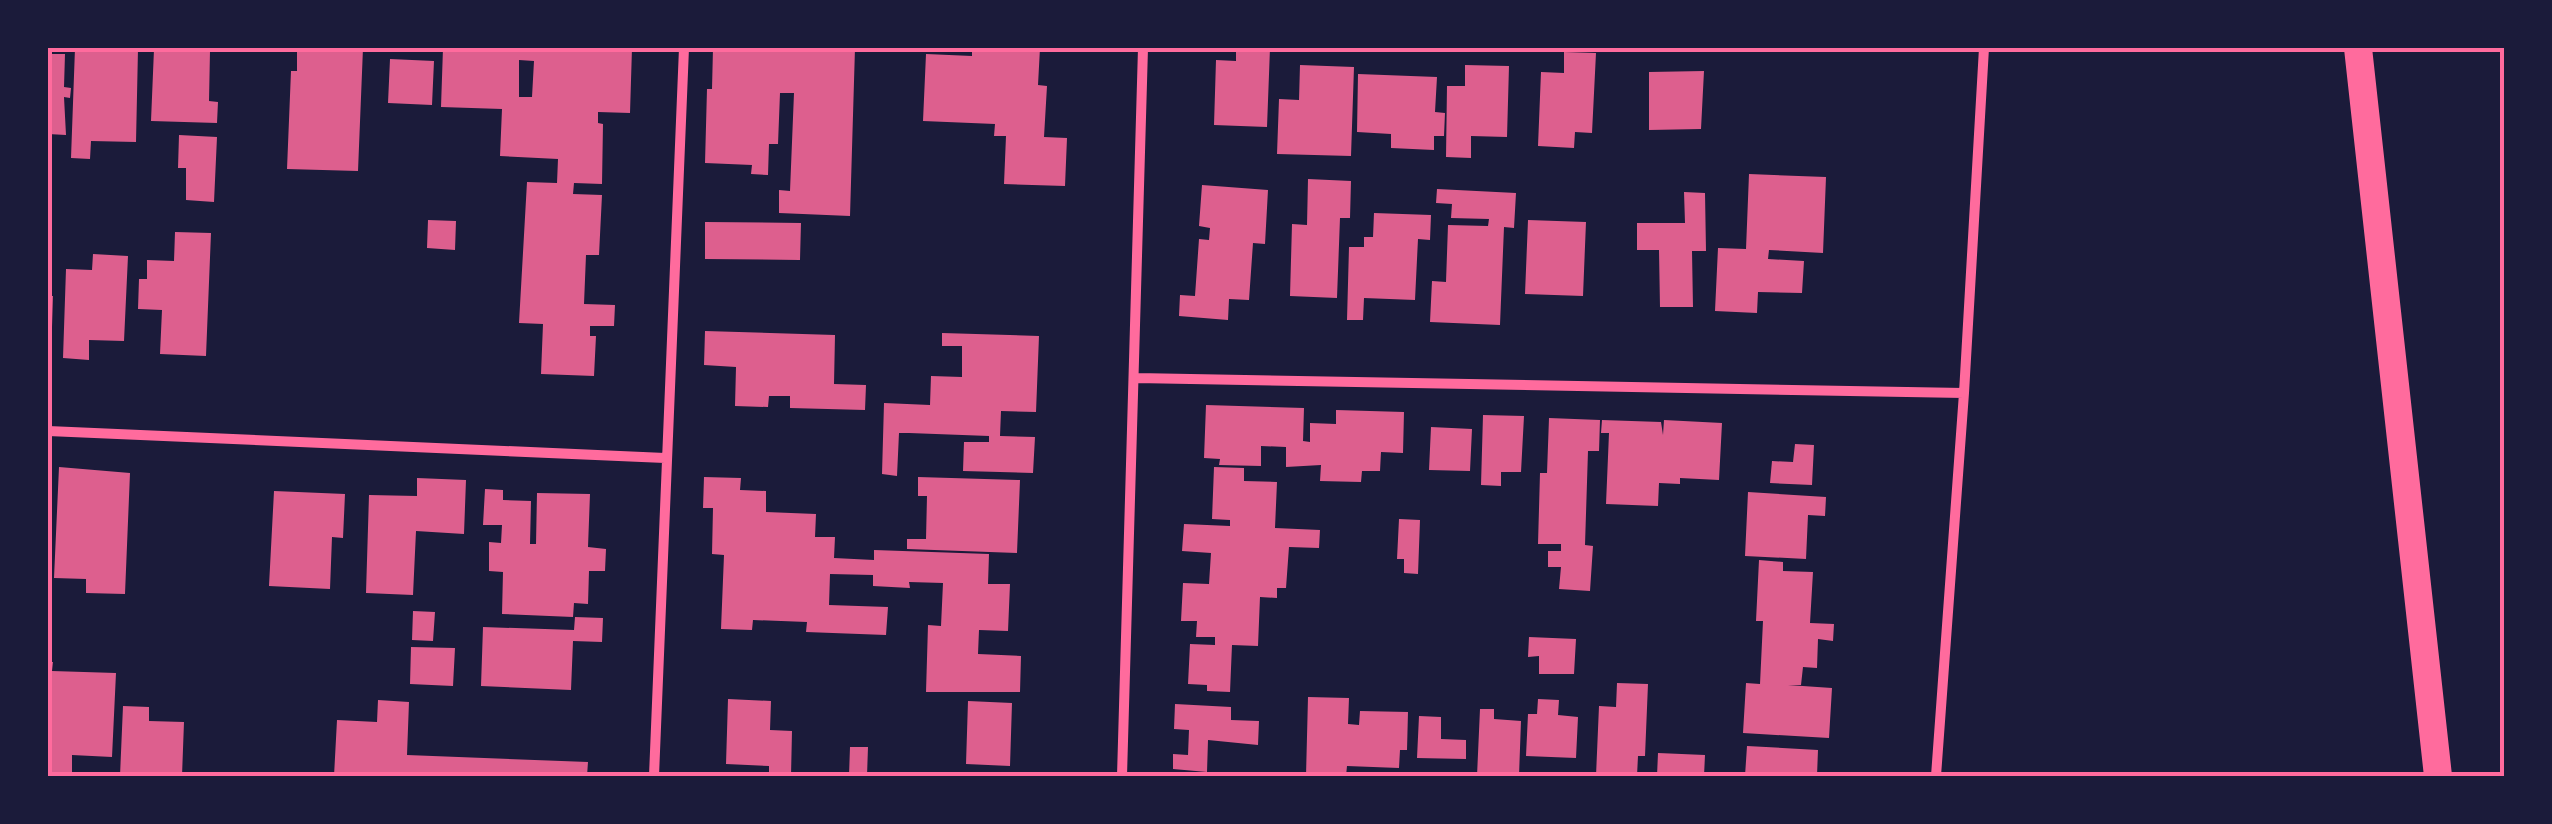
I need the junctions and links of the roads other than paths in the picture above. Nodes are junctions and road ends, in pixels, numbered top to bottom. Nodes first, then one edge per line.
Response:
1 (684, 48) edge
2 (1143, 48) edge
3 (1984, 48) edge
4 (2358, 48) edge
5 (1136, 378) junction
6 (1964, 393) junction
7 (48, 430) edge
8 (665, 458) junction
9 (654, 776) edge
10 (1122, 776) edge
11 (1936, 776) edge
12 (2438, 776) edge

1 - 8 street
2 - 5 street
3 - 6 street
4 - 12 highway
5 - 6 street
5 - 10 street
6 - 11 street
7 - 8 street
8 - 9 street

